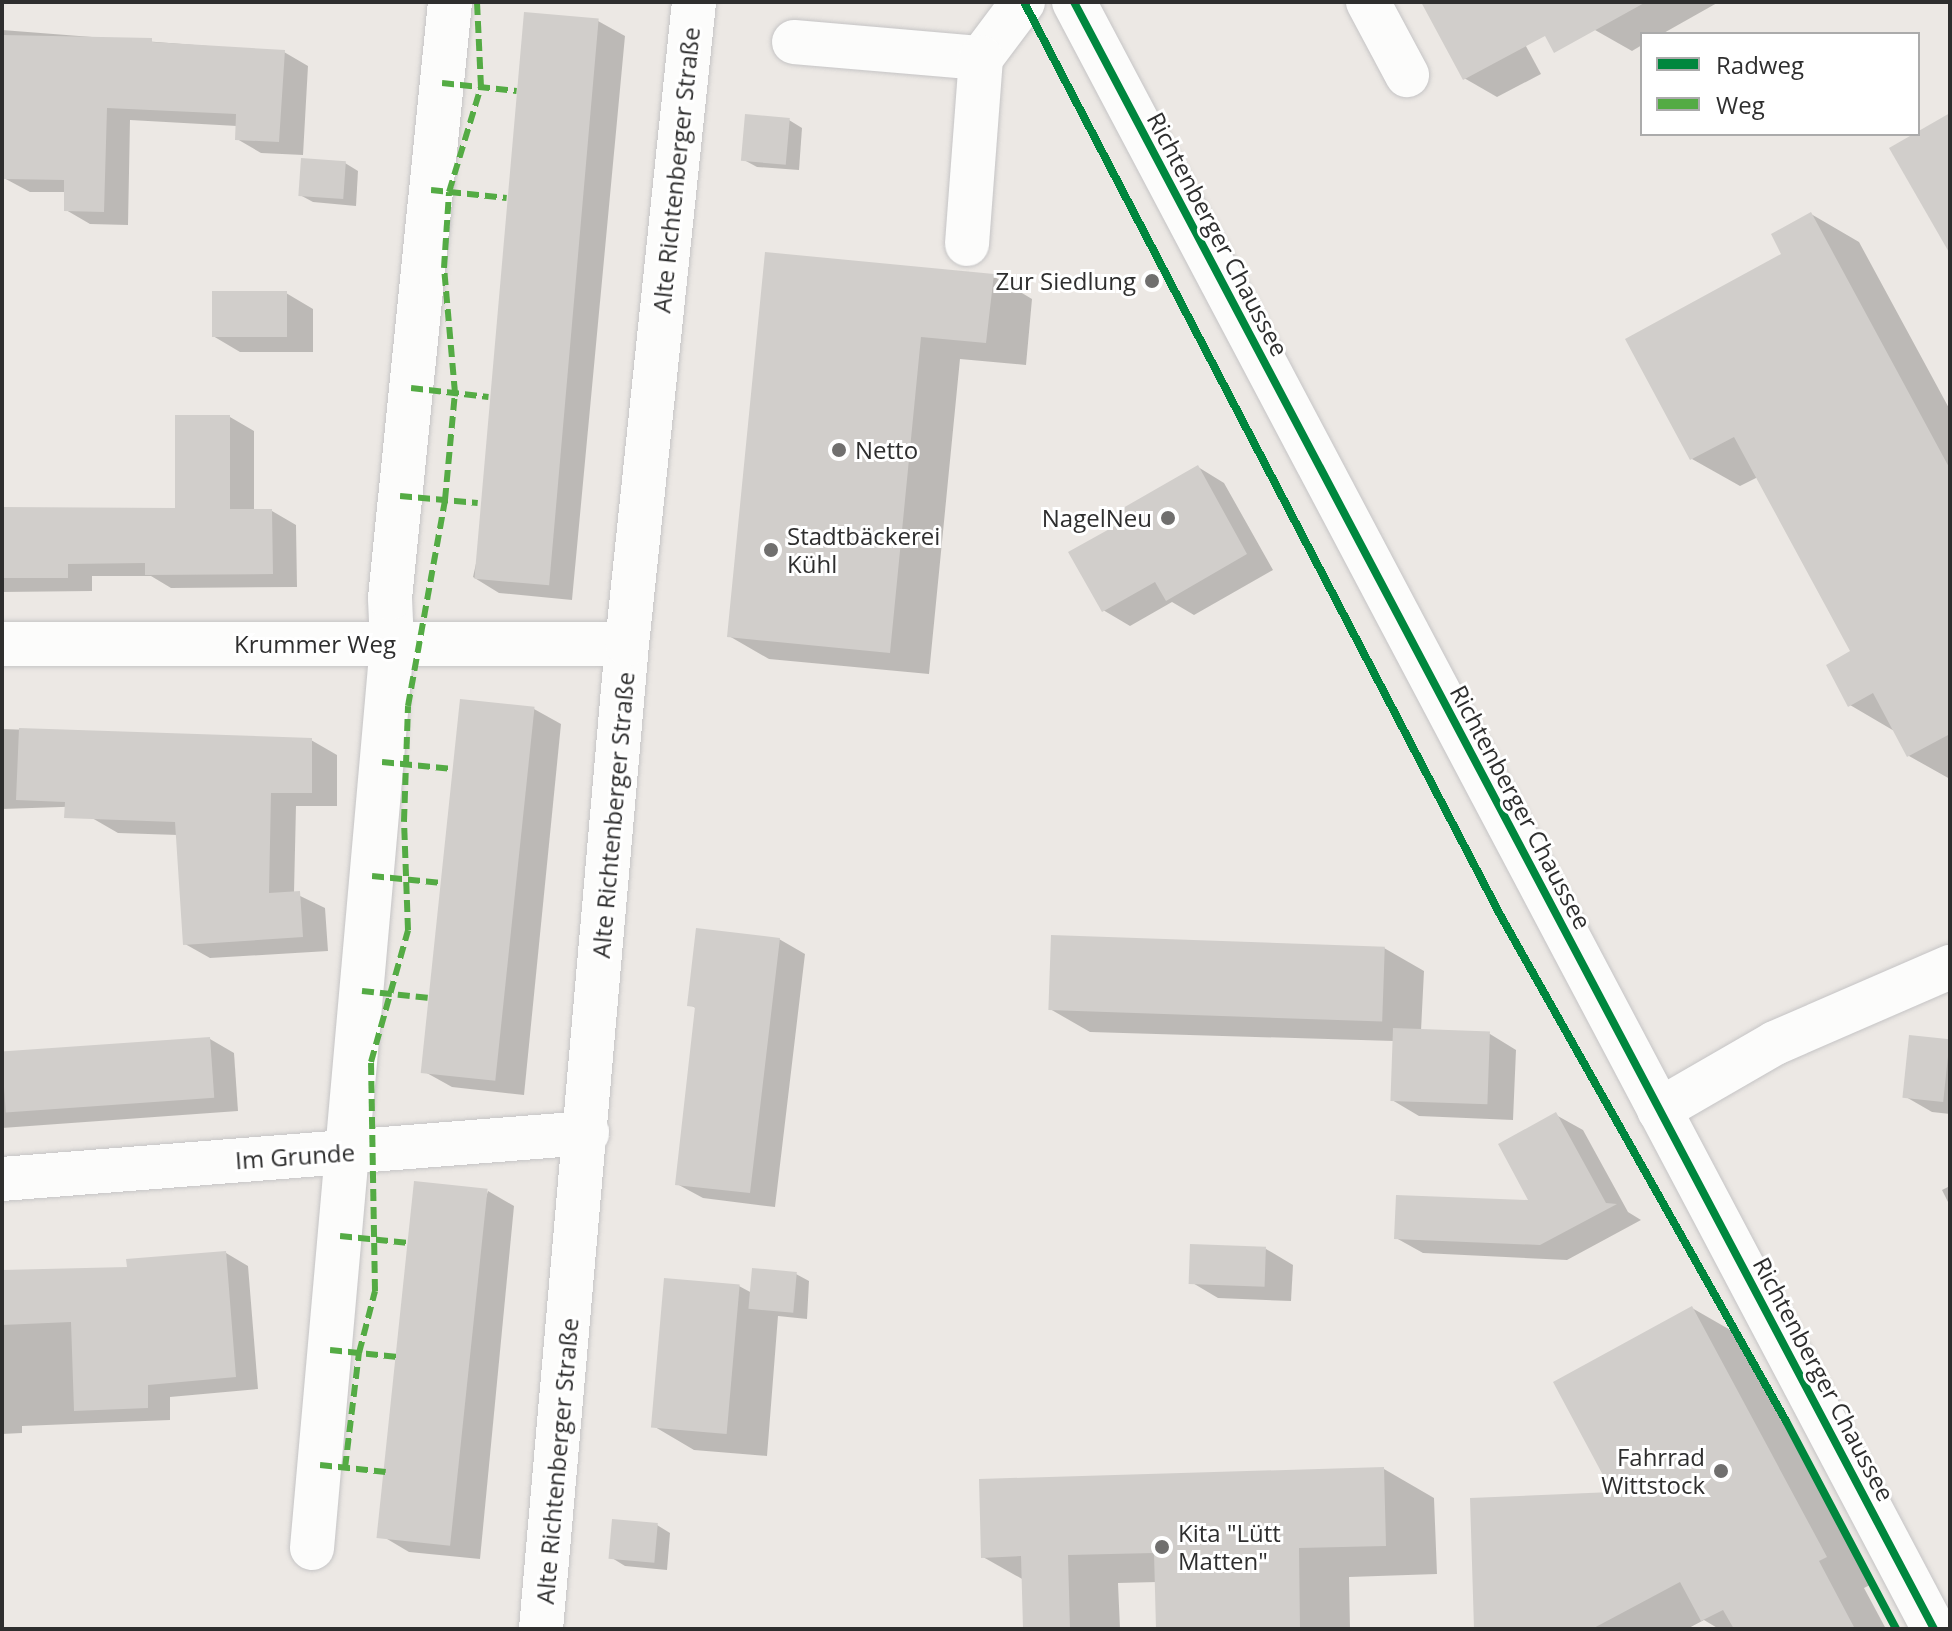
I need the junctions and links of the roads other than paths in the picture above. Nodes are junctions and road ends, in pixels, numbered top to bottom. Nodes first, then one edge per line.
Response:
1 (450, 2) edge
2 (694, 2) edge
3 (1023, 2) edge
4 (1074, 2) edge
5 (1368, 2) edge
6 (794, 42) dead end
7 (981, 58) junction
8 (1407, 75) dead end
9 (967, 244) dead end
10 (2, 644) edge
11 (392, 644) junction
12 (627, 644) junction
13 (1950, 967) edge
14 (1659, 1110) junction
15 (587, 1133) junction
16 (348, 1152) junction
17 (2, 1179) edge
18 (312, 1548) dead end
19 (541, 1629) edge
20 (1934, 1629) edge

1 - 11 street
2 - 12 street, Alte Richtenberger Straße
3 - 7 street
4 - 14 street, Richtenberger Chaussee
5 - 8 street
6 - 7 street
7 - 9 street
10 - 11 street, Krummer Weg
11 - 12 street, Krummer Weg
11 - 16 street
12 - 15 street, Alte Richtenberger Straße
13 - 14 street
14 - 20 street, Richtenberger Chaussee
15 - 16 street, Im Grunde
15 - 19 street, Alte Richtenberger Straße
16 - 17 street, Im Grunde
16 - 18 street

